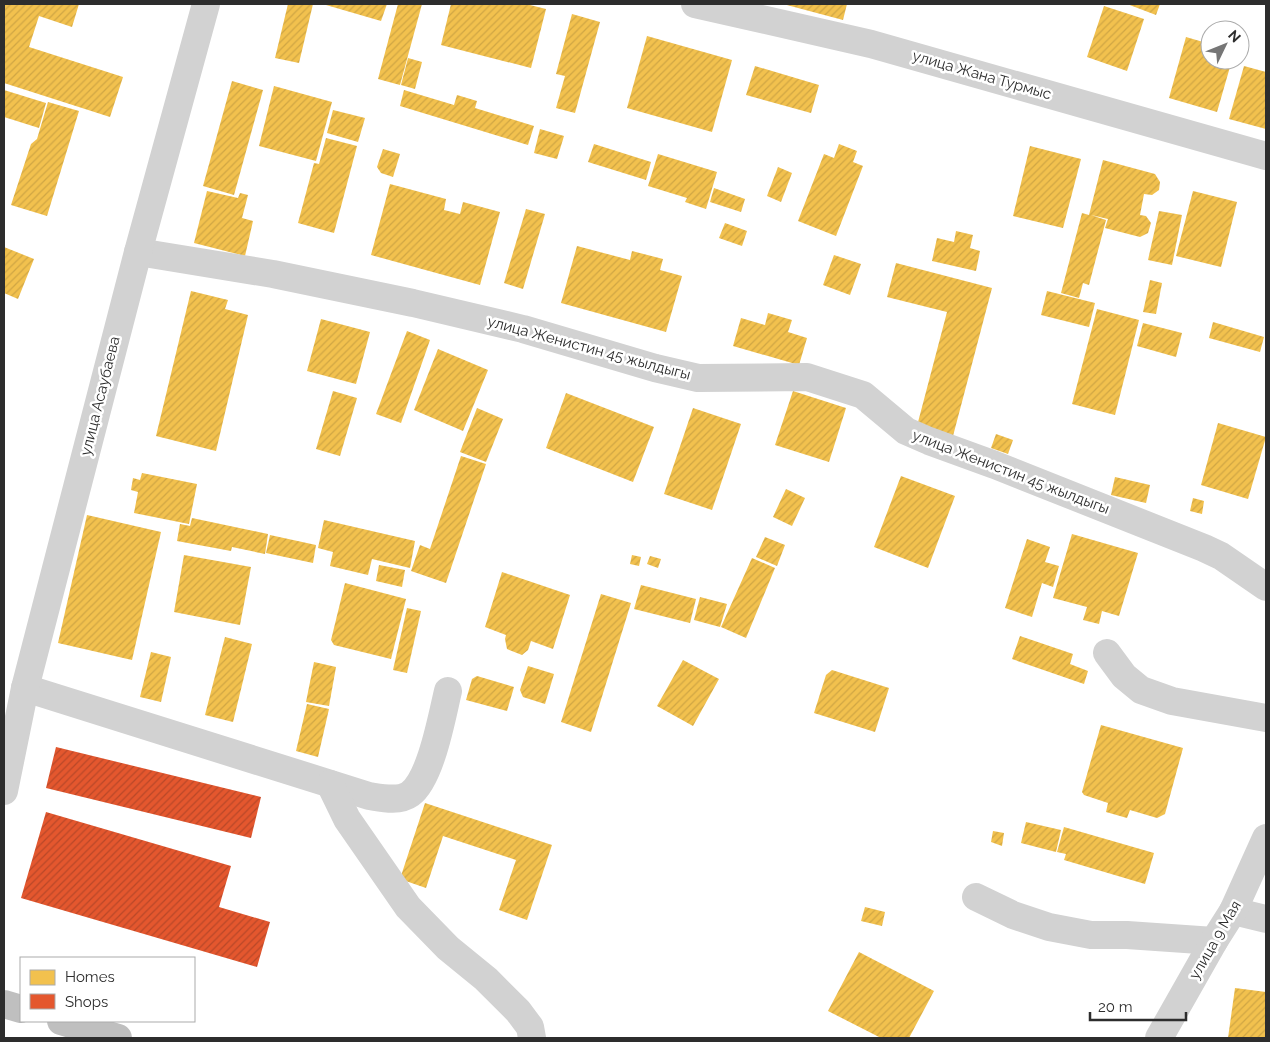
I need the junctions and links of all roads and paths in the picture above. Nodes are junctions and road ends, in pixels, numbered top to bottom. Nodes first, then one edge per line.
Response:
1 (206, 4) edge
2 (695, 4) edge
3 (1266, 156) edge
4 (138, 252) junction
5 (1266, 587) edge
6 (1107, 653) dead end
7 (25, 688) junction
8 (448, 691) dead end
9 (1266, 718) edge
10 (330, 784) junction
11 (4, 791) edge
12 (1266, 838) edge
13 (976, 897) dead end
14 (1233, 911) junction
15 (1266, 919) edge
16 (1214, 941) junction
17 (4, 1004) edge
18 (20, 1009) edge
19 (63, 1022) edge
20 (118, 1038) edge
21 (532, 1038) edge
22 (1159, 1038) edge

1 - 4 street, улица Асаубаева
2 - 3 street, улица Жана Турмыс
4 - 5 street, улица Женистин 45 жылдыгы
4 - 7 street, улица Асаубаева
6 - 9 street
7 - 10 street
7 - 11 street, улица Асаубаева
8 - 10 street
10 - 21 street
12 - 14 street, улица 9 Мая
13 - 16 street
14 - 15 street
14 - 16 street, улица 9 Мая
16 - 22 street, улица 9 Мая
17 - 18 highway
19 - 20 highway

